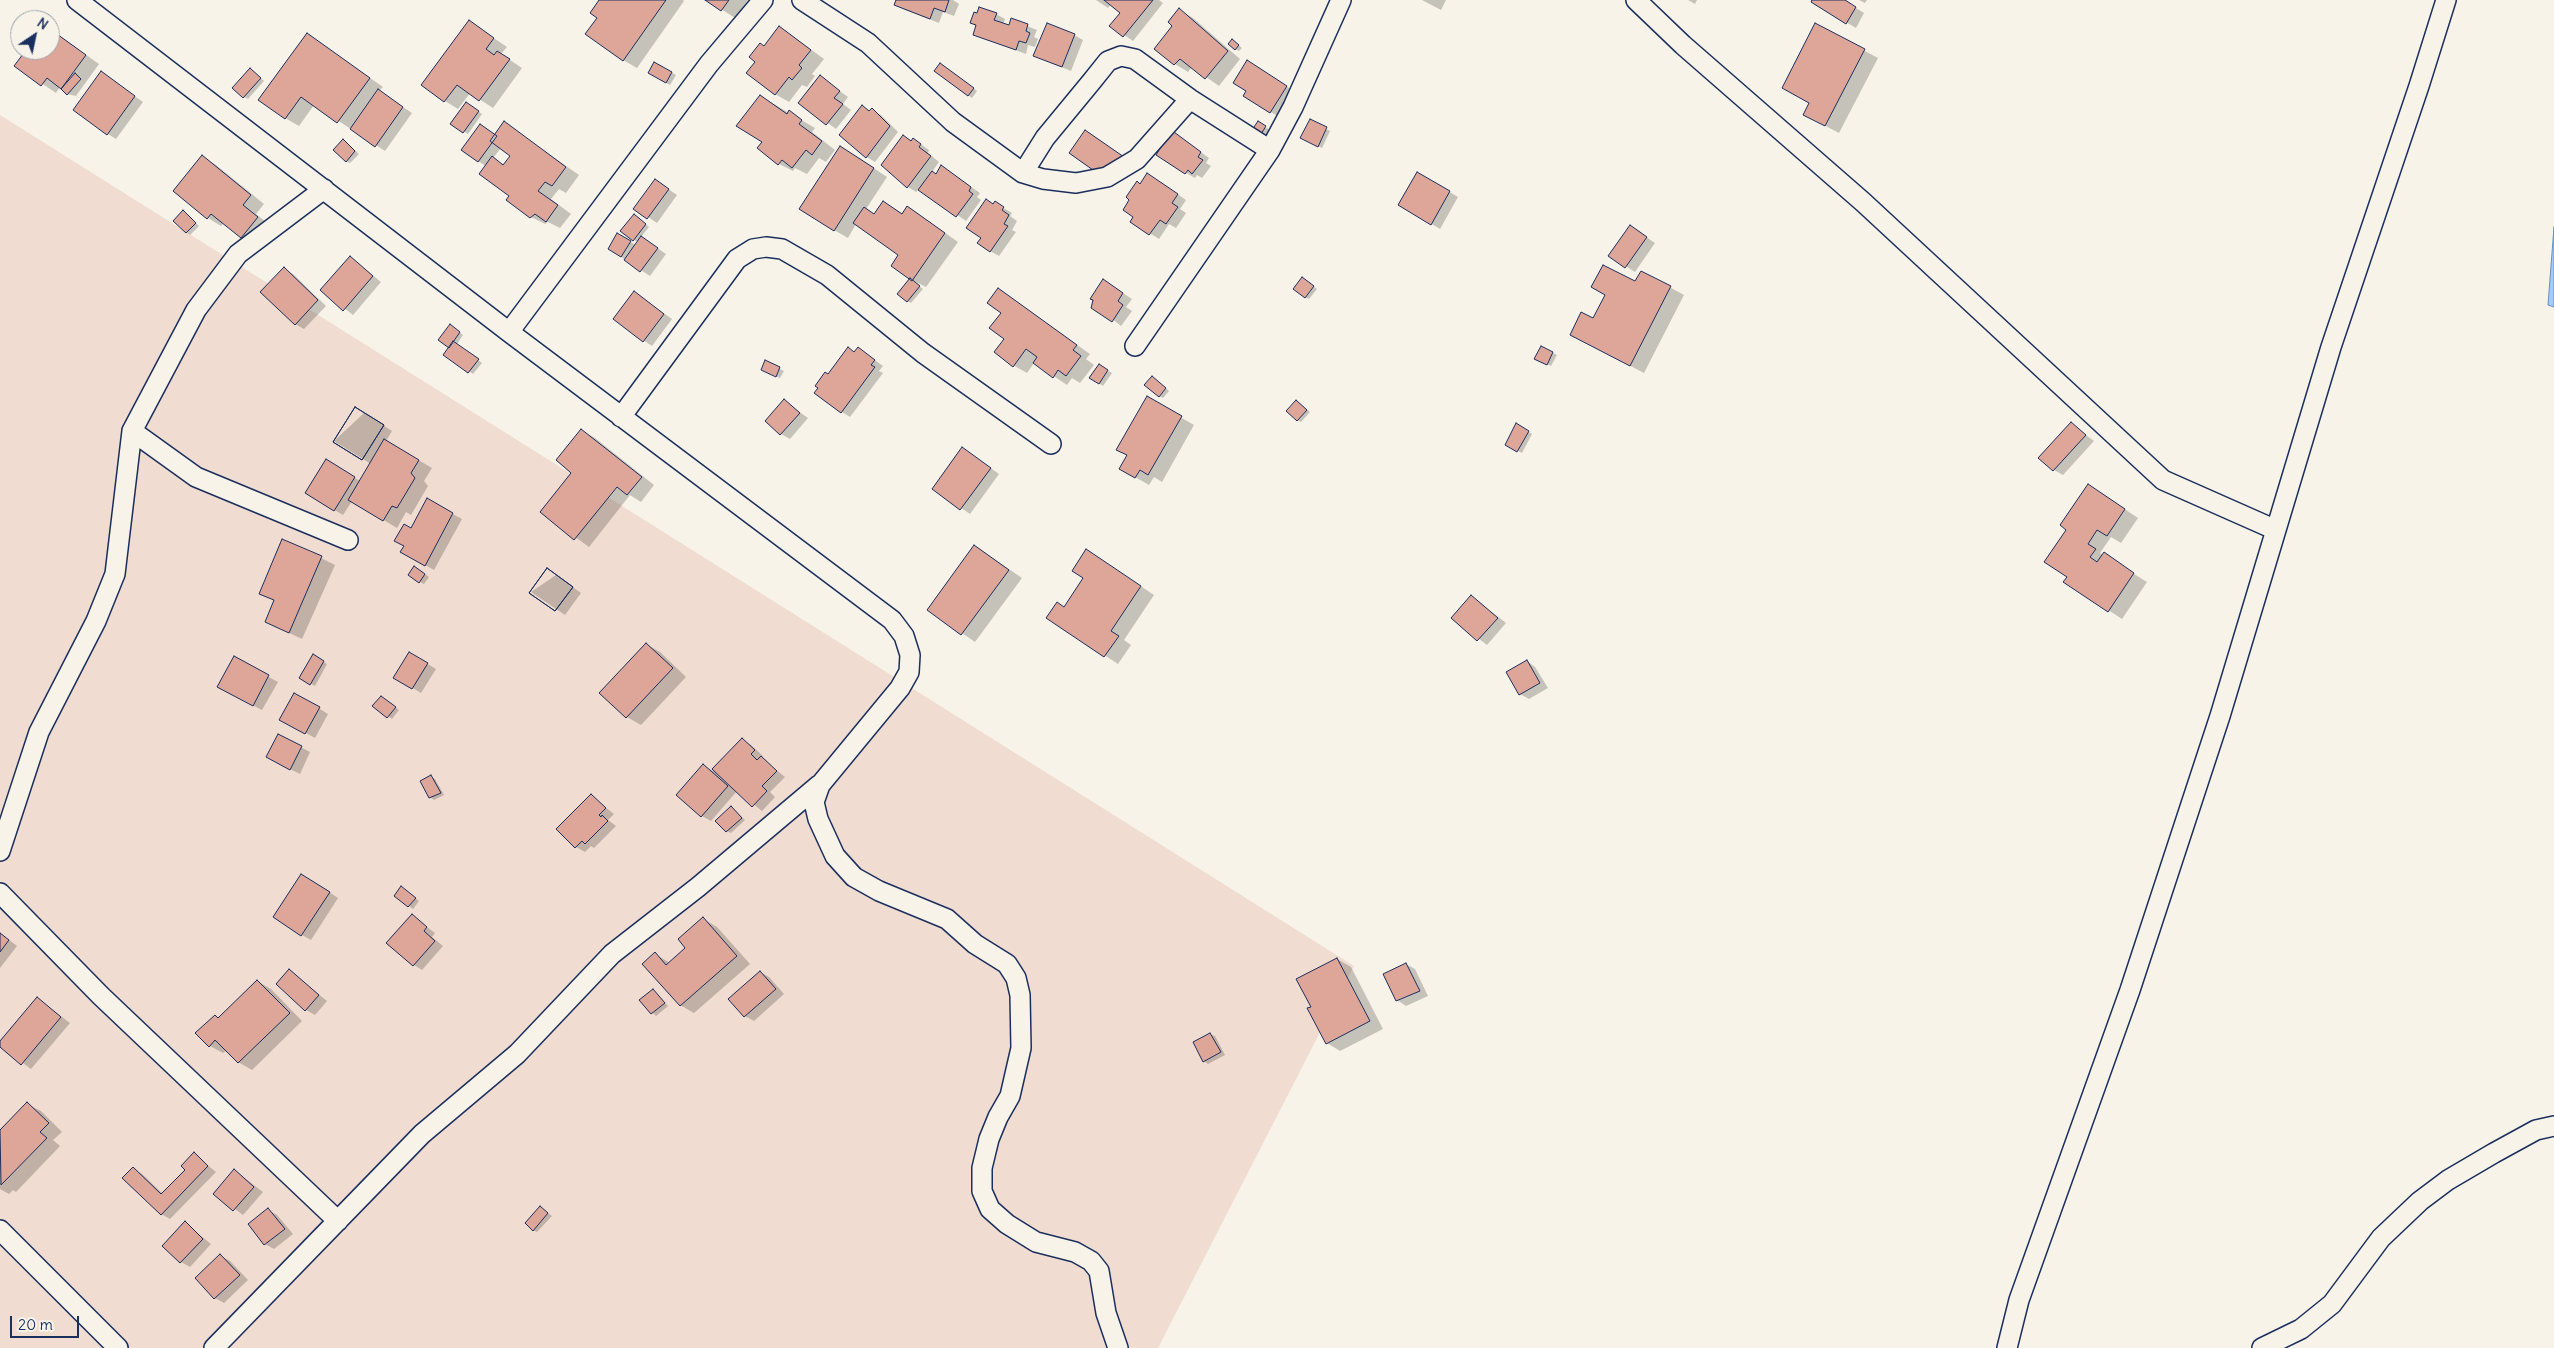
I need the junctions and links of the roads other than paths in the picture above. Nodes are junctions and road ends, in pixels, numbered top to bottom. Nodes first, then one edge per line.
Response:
1 (77, 0) edge
2 (763, 0) edge
3 (802, 0) edge
4 (1341, 0) edge
5 (1636, 0) edge
6 (2446, 0) edge
7 (98, 6) edge
8 (1190, 99) junction
9 (1270, 150) junction
10 (1023, 173) junction
11 (324, 189) junction
12 (508, 332) junction
13 (1135, 346) dead end
14 (621, 417) junction
15 (132, 431) junction
16 (1051, 444) dead end
17 (2276, 530) junction
18 (348, 540) dead end
19 (820, 785) junction
20 (0, 851) edge
21 (0, 894) edge
22 (2554, 1126) edge
23 (338, 1221) junction
24 (0, 1230) edge
25 (118, 1348) edge
26 (214, 1348) edge
27 (1118, 1348) edge
28 (2007, 1348) edge
29 (2262, 1348) edge

1 - 7 street
2 - 12 street
3 - 10 street
4 - 9 street
5 - 17 street
6 - 17 street
7 - 11 street
8 - 9 street
8 - 10 street
8 - 10 street
9 - 13 street
11 - 12 street
11 - 15 street
12 - 14 street
14 - 16 street
14 - 19 street
15 - 18 street
15 - 20 street
17 - 28 street
19 - 23 street
19 - 27 street
21 - 23 street
22 - 29 street
23 - 26 street
24 - 25 street

